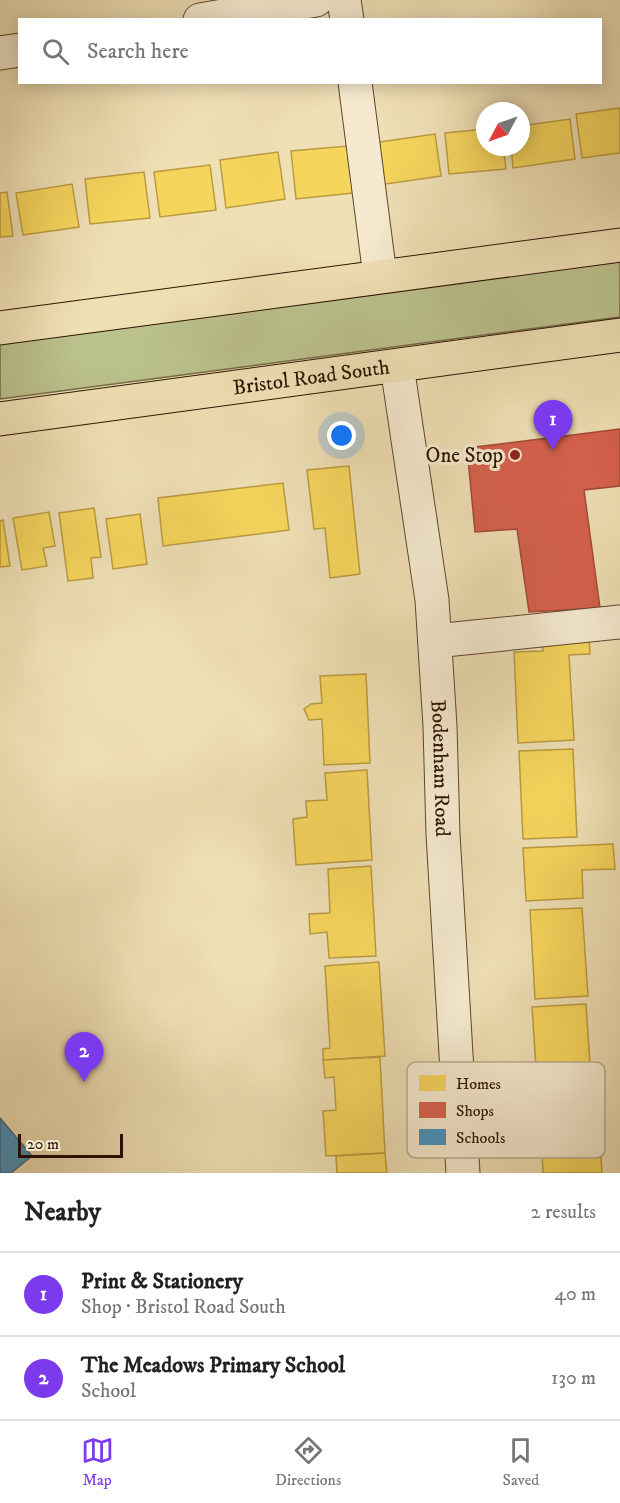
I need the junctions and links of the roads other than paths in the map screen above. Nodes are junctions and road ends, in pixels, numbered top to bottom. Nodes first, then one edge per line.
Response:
1 (316, 0) edge
2 (344, 0) edge
3 (212, 18) edge
4 (347, 18) edge
5 (18, 50) edge
6 (0, 53) edge
7 (355, 84) edge
8 (620, 245) edge
9 (380, 276) junction
10 (0, 328) edge
11 (620, 335) edge
12 (397, 366) junction
13 (0, 418) edge
14 (620, 622) edge
15 (435, 641) junction
16 (456, 1062) edge
17 (462, 1158) edge
18 (463, 1173) edge

1 - 3 street
2 - 4 street
5 - 6 street
7 - 9 street
8 - 9 highway
9 - 10 highway
11 - 12 highway, Bristol Road South
12 - 13 highway, Bristol Road South
12 - 15 street, Bodenham Road
14 - 15 street
15 - 16 street, Bodenham Road
17 - 18 street, Bodenham Road

